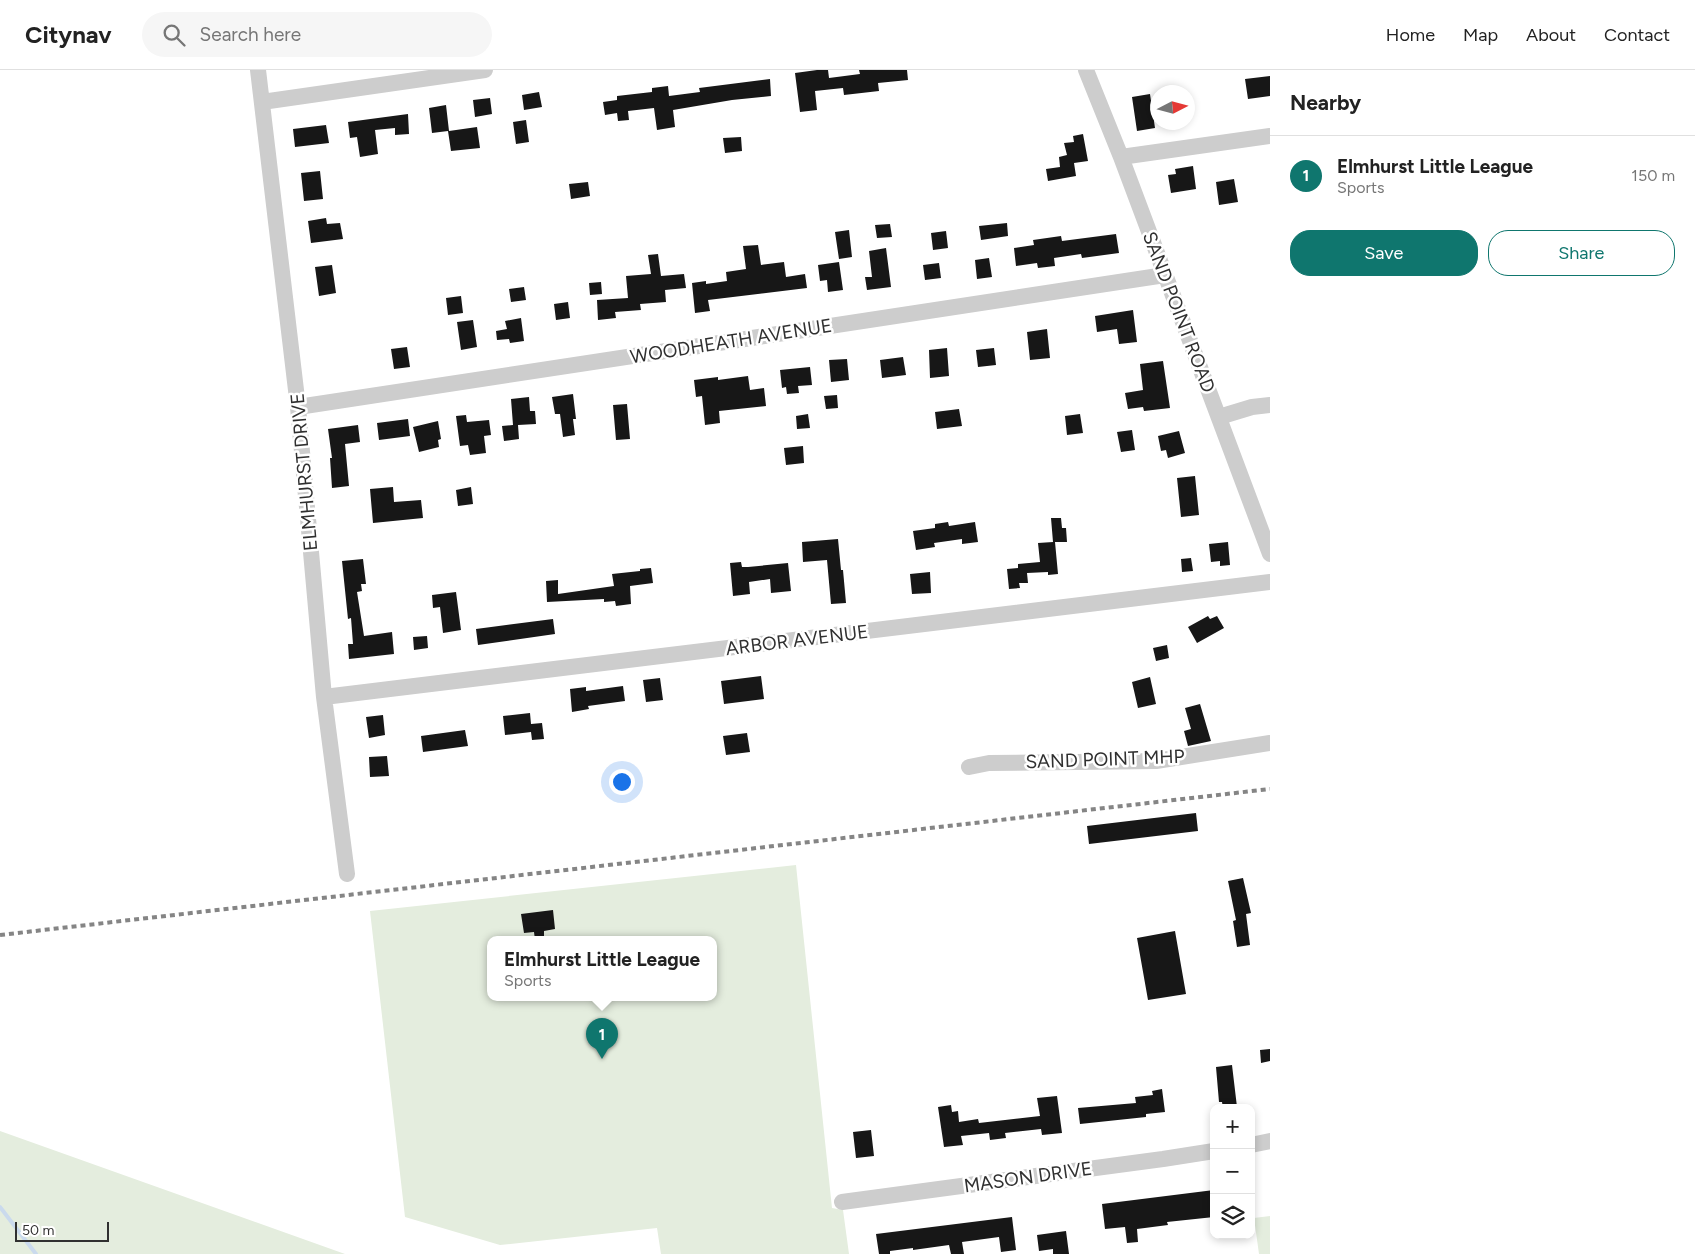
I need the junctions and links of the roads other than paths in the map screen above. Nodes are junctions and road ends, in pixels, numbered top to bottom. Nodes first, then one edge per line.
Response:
1 (258, 70) edge
2 (485, 70) edge
3 (1086, 70) edge
4 (262, 102) junction
5 (1270, 136) edge
6 (1121, 157) junction
7 (1164, 275) junction
8 (1270, 405) edge
9 (298, 407) junction
10 (1219, 417) junction
11 (1270, 554) edge
12 (1270, 582) edge
13 (324, 697) junction
14 (1270, 743) edge
15 (969, 767) dead end
16 (347, 874) dead end
17 (1270, 1142) edge
18 (1255, 1144) edge
19 (1210, 1152) edge
20 (842, 1202) dead end

1 - 4 street, ELMHURST DRIVE
2 - 4 street
3 - 6 street, SAND POINT ROAD
4 - 9 street, ELMHURST DRIVE
5 - 6 street
6 - 7 street, SAND POINT ROAD
7 - 9 street, WOODHEATH AVENUE
7 - 10 street, SAND POINT ROAD
8 - 10 street
9 - 13 street, ELMHURST DRIVE
10 - 11 street, SAND POINT ROAD
12 - 13 street, ARBOR AVENUE
13 - 16 street, ELMHURST DRIVE
14 - 15 street, SAND POINT MHP
17 - 18 street
19 - 20 street, MASON DRIVE

